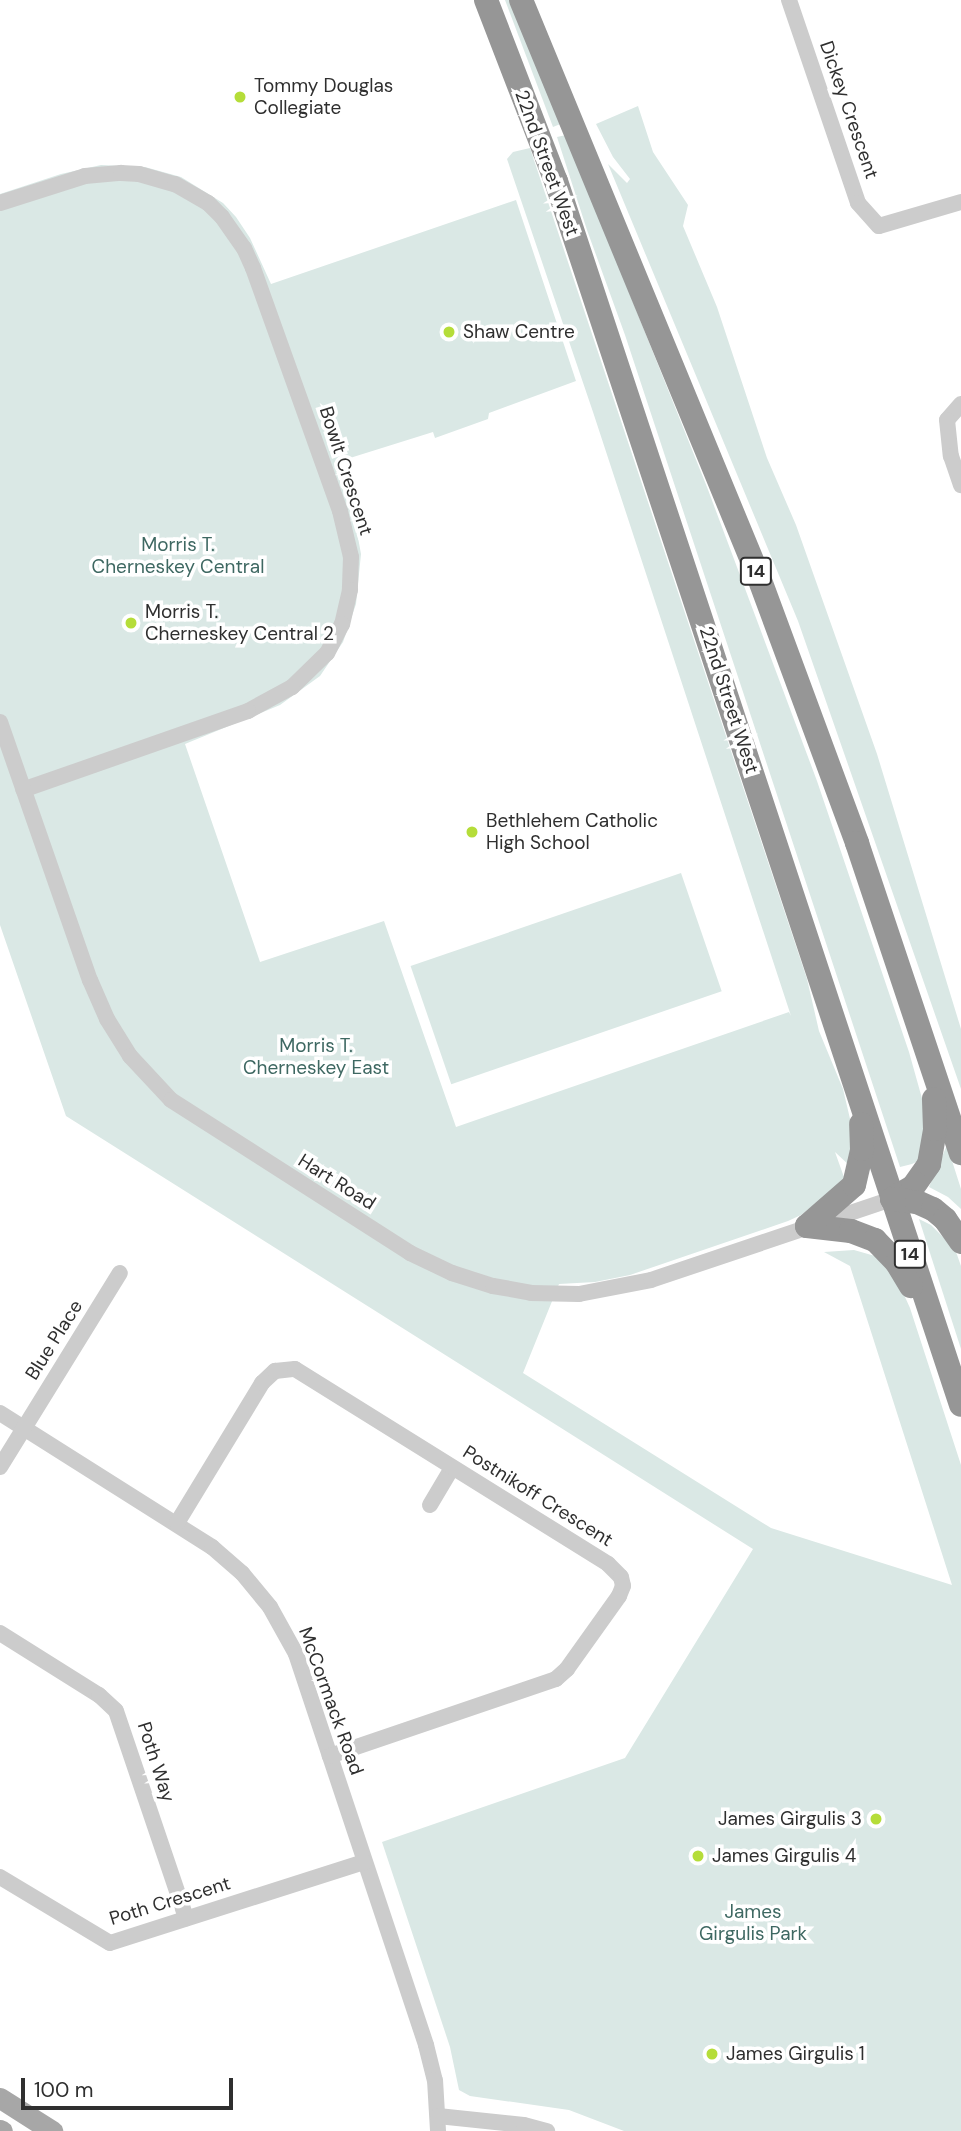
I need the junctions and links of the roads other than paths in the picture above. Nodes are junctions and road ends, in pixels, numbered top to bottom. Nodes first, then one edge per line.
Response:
1 (486, 0) edge
2 (521, 0) edge
3 (789, 0) edge
4 (961, 202) edge
5 (0, 204) edge
6 (961, 404) edge
7 (961, 485) edge
8 (0, 722) edge
9 (23, 790) junction
10 (934, 1076) junction
11 (863, 1106) junction
12 (961, 1153) edge
13 (892, 1199) junction
14 (807, 1227) junction
15 (961, 1242) edge
16 (120, 1273) dead end
17 (929, 1309) junction
18 (961, 1405) edge
19 (0, 1413) edge
20 (24, 1429) junction
21 (0, 1466) edge
22 (453, 1468) junction
23 (430, 1505) dead end
24 (177, 1523) junction
25 (0, 1633) edge
26 (330, 1756) junction
27 (364, 1862) junction
28 (0, 1877) edge
29 (186, 1918) junction
30 (0, 2098) edge
31 (438, 2123) edge
32 (52, 2131) edge
33 (547, 2131) edge

1 - 11 highway, 22nd Street West / 14
2 - 10 highway, 22nd Street West / 14
3 - 4 street, Dickey Crescent
5 - 9 street, Bowlt Crescent
6 - 7 street
8 - 9 street, Hart Road
9 - 14 street, Hart Road
10 - 12 highway, 22nd Street West / 14
10 - 13 highway
11 - 13 highway, 22nd Street West / 14
11 - 14 highway
13 - 14 street, Hart Road
13 - 15 highway
13 - 17 highway, 22nd Street West / 14
14 - 17 highway
16 - 20 street, Blue Place
17 - 18 highway, 22nd Street West / 14
19 - 20 street, McCormack Road
20 - 21 street
20 - 24 street, McCormack Road
22 - 23 street
22 - 24 street, Postnikoff Crescent
22 - 26 street, Postnikoff Crescent
24 - 26 street, McCormack Road
25 - 29 street, Poth Way
26 - 27 street, McCormack Road
27 - 29 street, Poth Crescent
27 - 31 street, McCormack Road
28 - 29 street, Poth Crescent
30 - 32 main road
31 - 33 street

